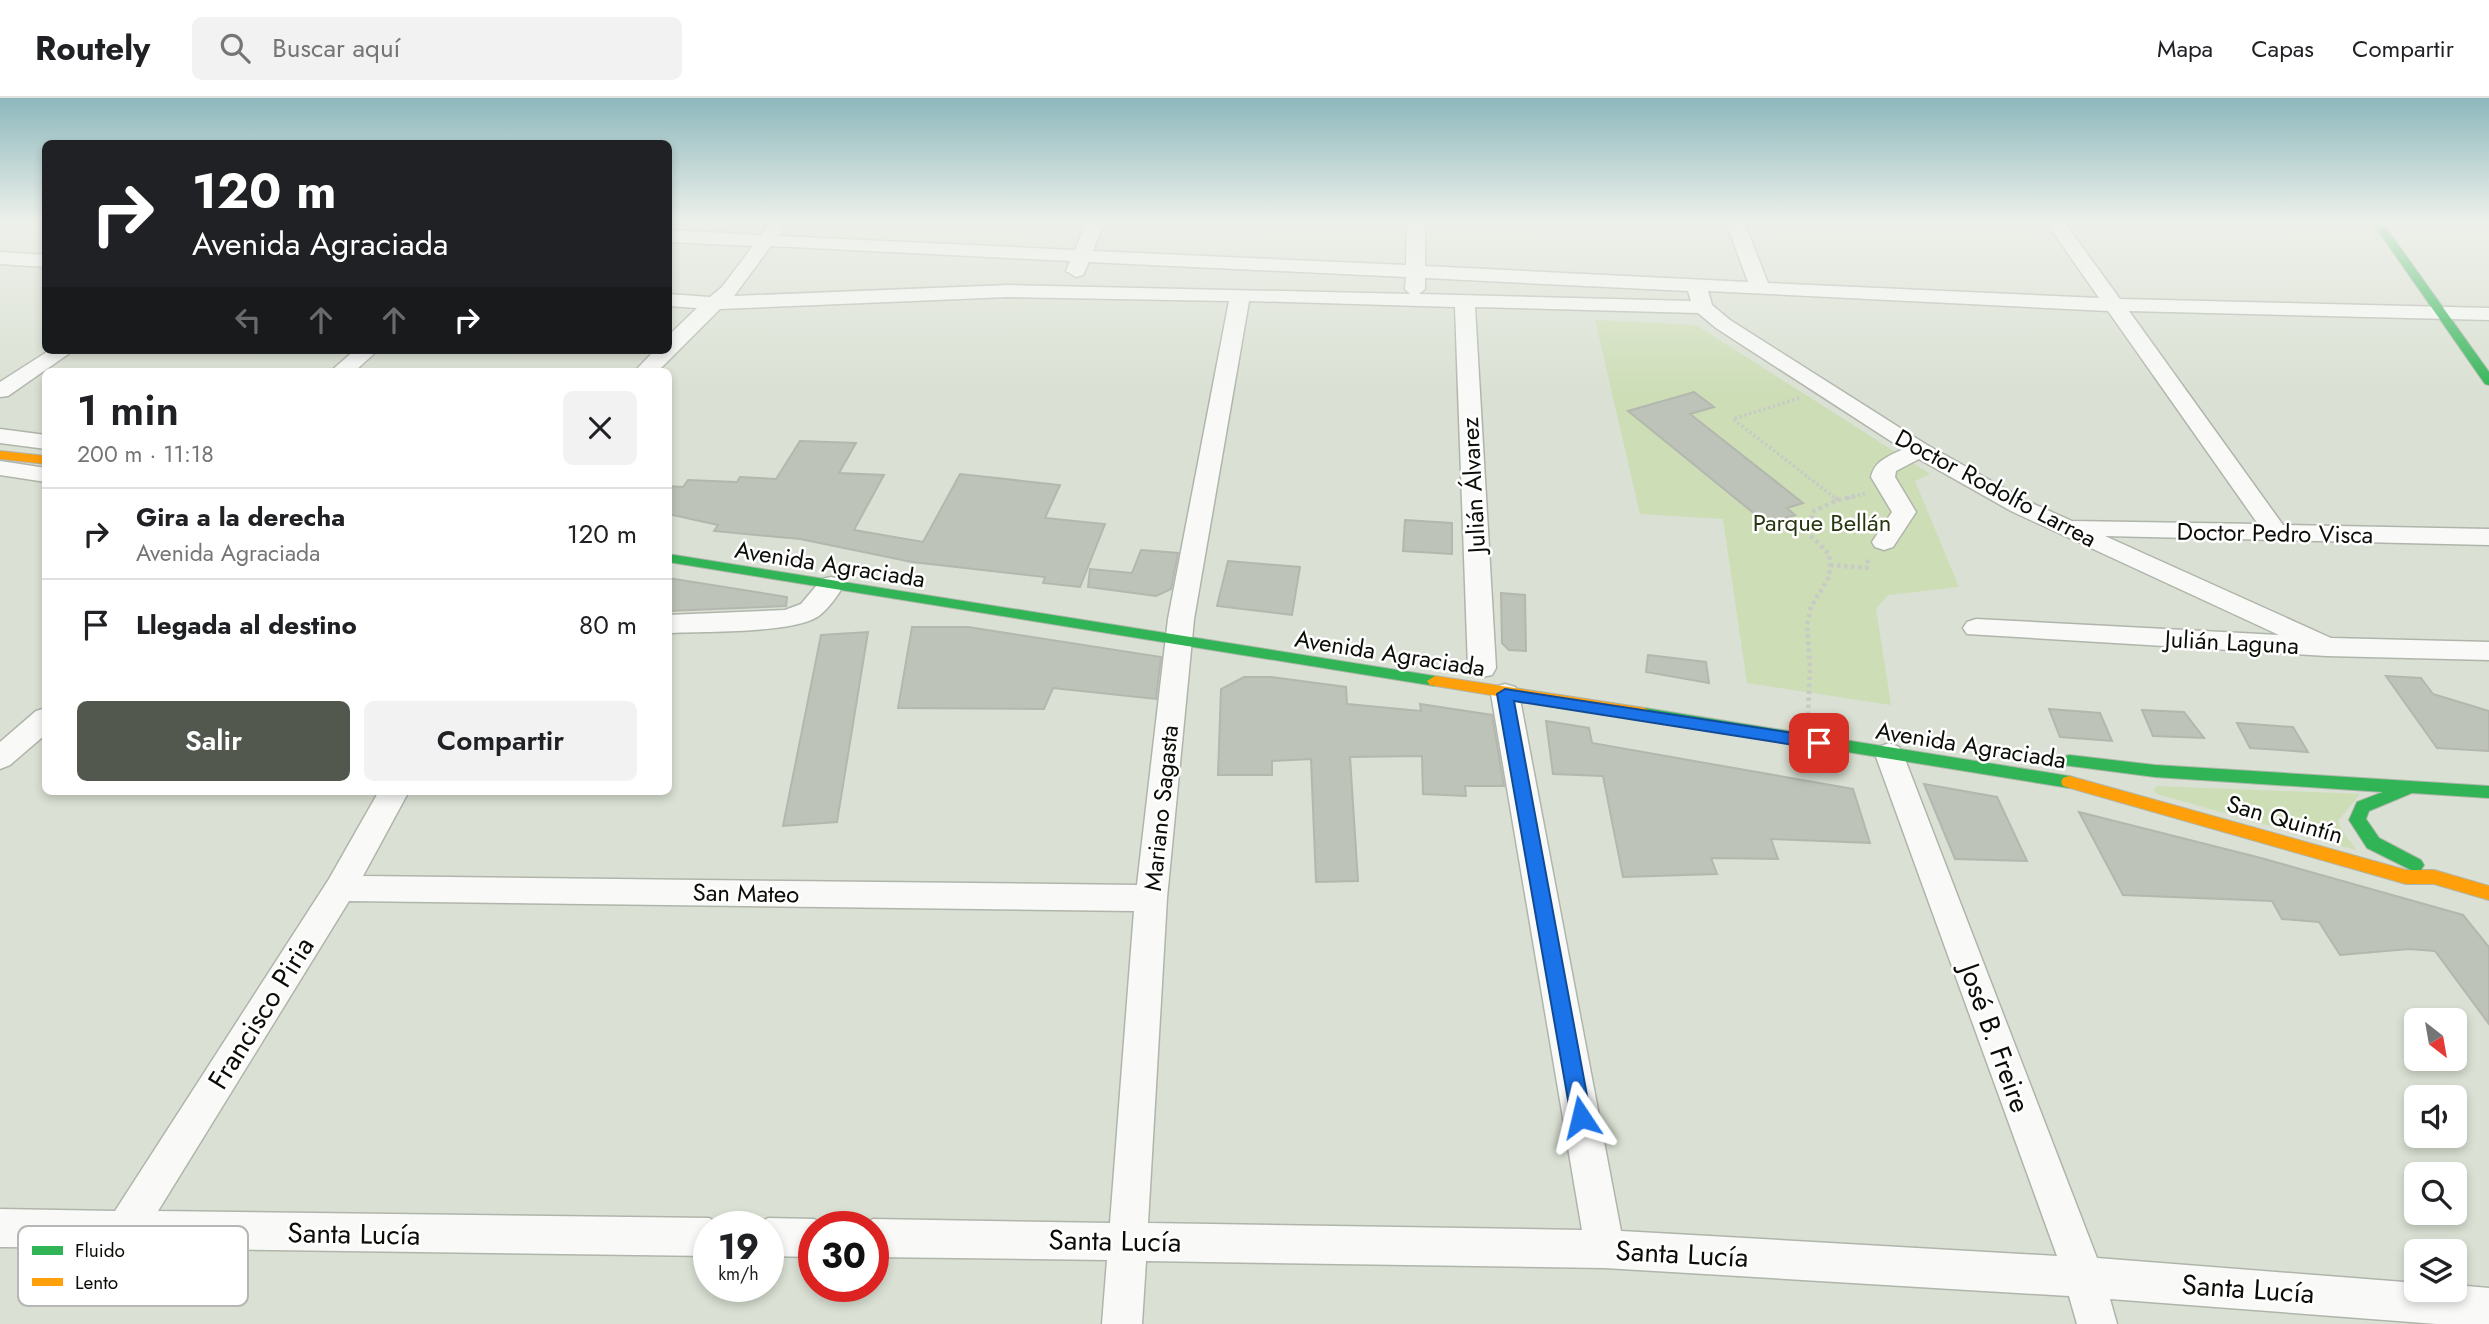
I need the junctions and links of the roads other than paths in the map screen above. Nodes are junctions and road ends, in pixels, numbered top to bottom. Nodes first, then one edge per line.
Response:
1 (738, 279) edge
2 (1073, 279) edge
3 (1415, 279) edge
4 (1509, 279) edge
5 (1757, 279) edge
6 (2095, 279) edge
7 (2417, 279) edge
8 (1760, 287) junction
9 (1069, 291) junction
10 (1240, 296) junction
11 (1700, 296) junction
12 (672, 300) edge
13 (1415, 300) junction
14 (1465, 302) junction
15 (717, 303) junction
16 (2113, 305) junction
17 (2442, 314) junction
18 (2489, 314) edge
19 (672, 345) edge
20 (58, 354) edge
21 (363, 354) edge
22 (663, 354) edge
23 (346, 368) edge
24 (649, 368) edge
25 (2489, 381) edge
26 (0, 391) edge
27 (0, 436) edge
28 (42, 441) edge
29 (1919, 450) junction
30 (0, 454) edge
31 (42, 459) edge
32 (0, 468) edge
33 (42, 474) edge
34 (2061, 528) junction
35 (2276, 533) junction
36 (2489, 537) edge
37 (1884, 542) road end
38 (672, 559) edge
39 (831, 586) junction
40 (672, 624) edge
41 (1180, 625) junction
42 (1976, 628) dead end
43 (2327, 647) junction
44 (2489, 651) edge
45 (1488, 674) junction
46 (42, 721) edge
47 (1889, 754) junction
48 (0, 758) edge
49 (2054, 758) dead end
50 (2069, 782) joint
51 (2410, 787) junction
52 (2489, 792) edge
53 (392, 795) edge
54 (2434, 877) junction
55 (340, 888) junction
56 (2489, 893) edge
57 (1151, 898) junction
58 (127, 1226) edge
59 (0, 1228) edge
60 (18, 1229) edge
61 (248, 1233) edge
62 (693, 1237) edge
63 (889, 1238) edge
64 (1129, 1241) junction
65 (1605, 1249) junction
66 (2084, 1277) junction
67 (2489, 1308) edge
68 (1122, 1324) edge
69 (2097, 1324) edge

1 - 15 street
2 - 9 street
3 - 13 street
4 - 11 street
5 - 8 street
6 - 16 street
7 - 17 main road
8 - 11 street
8 - 16 street
9 - 10 street
9 - 15 street
10 - 13 street
10 - 41 street, Mariano Sagasta
11 - 14 street
11 - 29 street, Doctor Rodolfo Larrea
12 - 15 street
13 - 14 street
14 - 45 street, Julián Álvarez
15 - 19 street
16 - 17 street
16 - 35 street
17 - 18 street
17 - 25 main road
20 - 26 street
21 - 23 street
22 - 24 street
27 - 28 street
29 - 34 street, Doctor Rodolfo Larrea
29 - 37 street
30 - 31 main road
32 - 33 street
34 - 35 street, Doctor Pedro Visca
34 - 43 street, Doctor Rodolfo Larrea
35 - 36 street, Doctor Pedro Visca
38 - 39 main road, Avenida Agraciada
39 - 40 street
39 - 41 main road, Avenida Agraciada
41 - 45 main road, Avenida Agraciada
41 - 57 street, Mariano Sagasta
42 - 43 street, Julián Laguna
43 - 44 street, Julián Laguna
45 - 47 main road, Avenida Agraciada
45 - 65 street, Julián Álvarez
46 - 48 street
47 - 50 main road, Avenida Agraciada
47 - 66 street, José B. Freire
49 - 51 main road, Avenida Agraciada
50 - 54 main road, San Quintín
51 - 52 main road, Avenida Agraciada
51 - 54 main road
53 - 55 street, Francisco Piria
54 - 56 main road, San Quintín
55 - 57 street, San Mateo
55 - 58 street, Francisco Piria
57 - 64 street, Mariano Sagasta
59 - 60 street, Santa Lucía
61 - 62 street, Santa Lucía
63 - 64 street, Santa Lucía
64 - 65 street, Santa Lucía
64 - 68 street, Mariano Sagasta
65 - 66 street, Santa Lucía
66 - 67 street, Santa Lucía
66 - 69 street, José B. Freire

